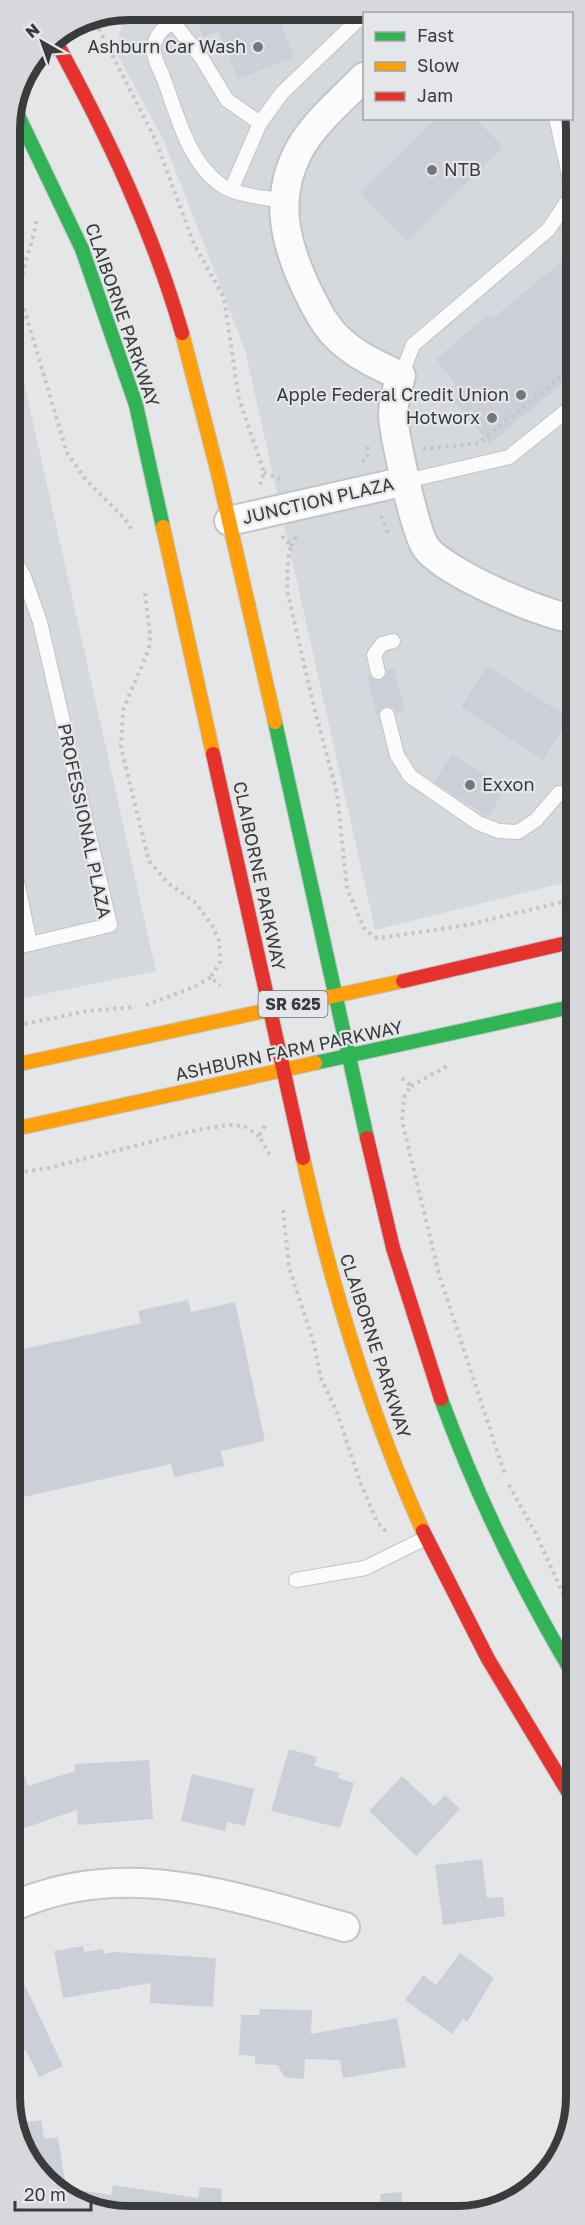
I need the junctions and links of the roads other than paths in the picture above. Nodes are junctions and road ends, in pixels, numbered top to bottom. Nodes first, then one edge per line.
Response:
1 (177, 20) edge
2 (359, 20) edge
3 (173, 22) junction
4 (72, 72) edge
5 (363, 78) edge
6 (20, 120) edge
7 (556, 120) edge
8 (260, 123) junction
9 (566, 161) edge
10 (231, 190) junction
11 (283, 201) junction
12 (566, 203) edge
13 (401, 376) junction
14 (566, 411) edge
15 (406, 481) junction
16 (229, 521) junction
17 (20, 570) edge
18 (566, 617) edge
19 (393, 641) dead end
20 (378, 672) dead end
21 (387, 715) dead end
22 (559, 793) dead end
23 (20, 896) edge
24 (566, 943) edge
25 (30, 944) junction
26 (20, 946) edge
27 (337, 996) junction
28 (566, 1008) edge
29 (270, 1009) junction
30 (347, 1056) junction
31 (20, 1064) edge
32 (282, 1070) junction
33 (20, 1128) edge
34 (426, 1538) junction
35 (296, 1580) dead end
36 (565, 1661) edge
37 (565, 1787) edge
38 (20, 1905) edge
39 (345, 1927) dead end

1 - 3 lane
2 - 8 lane
3 - 8 lane
3 - 10 lane
4 - 16 main road
5 - 11 street
6 - 29 main road, CLAIBORNE PARKWAY
7 - 9 lane
8 - 10 lane
10 - 11 lane
11 - 13 street
12 - 13 lane
13 - 15 street, JUNCTION PLAZA
14 - 15 lane
15 - 16 street, JUNCTION PLAZA
15 - 18 street, JUNCTION PLAZA
16 - 27 main road
17 - 25 lane, PROFESSIONAL PLAZA
19 - 20 lane
21 - 22 lane
23 - 25 lane
24 - 27 main road, SR 625
25 - 26 lane
27 - 29 main road, SR 625
27 - 30 main road
28 - 30 main road, ASHBURN FARM PARKWAY
29 - 31 main road, SR 625
29 - 32 main road, CLAIBORNE PARKWAY
30 - 32 main road, ASHBURN FARM PARKWAY
30 - 36 main road
32 - 33 main road, ASHBURN FARM PARKWAY
32 - 34 main road, CLAIBORNE PARKWAY
34 - 35 lane
34 - 37 main road, CLAIBORNE PARKWAY
38 - 39 street

